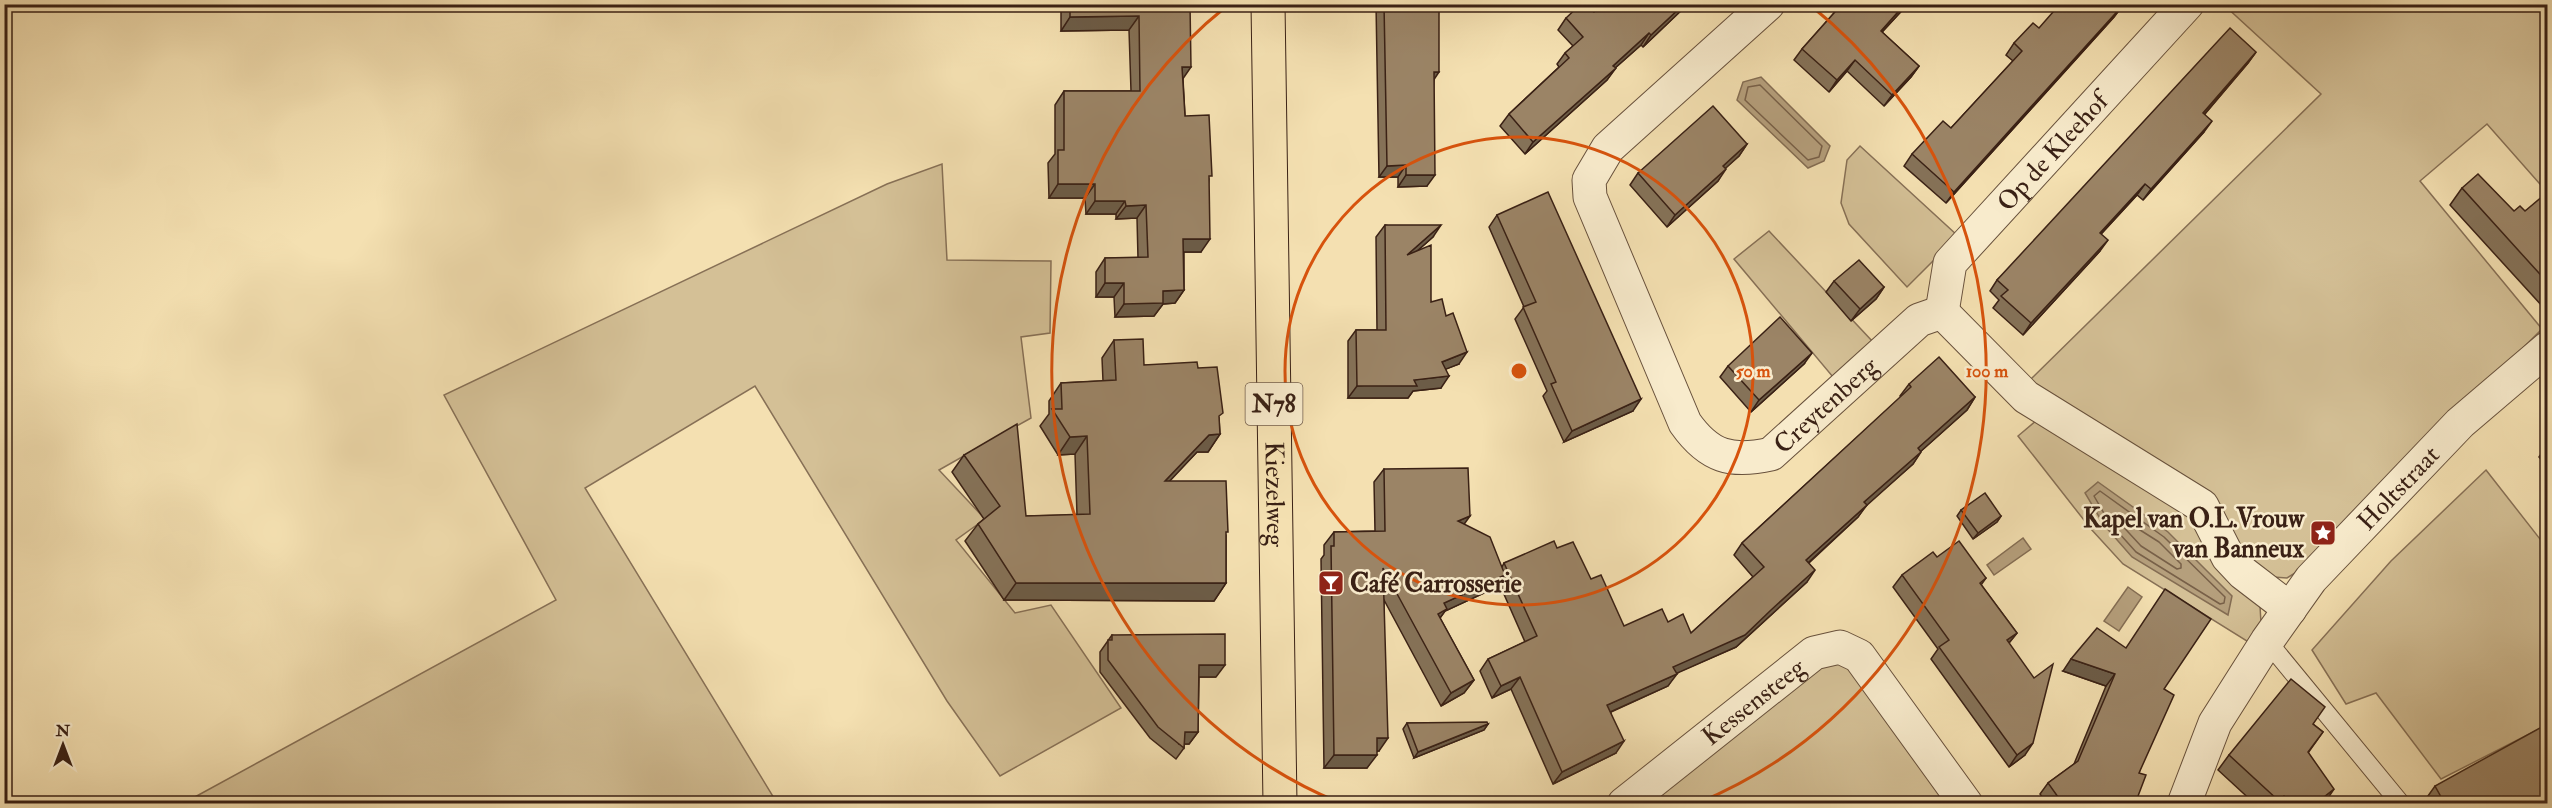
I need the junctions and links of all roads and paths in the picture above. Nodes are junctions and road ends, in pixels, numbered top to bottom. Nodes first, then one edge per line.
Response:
1 (1268, 4) edge
2 (1768, 4) edge
3 (2187, 4) edge
4 (1942, 312) junction
5 (2547, 348) edge
6 (2290, 609) junction
7 (2267, 641) junction
8 (1280, 804) edge
9 (1624, 804) edge
10 (1966, 804) edge
11 (2184, 804) edge
12 (2401, 804) edge

1 - 8 main road, Kiezelweg / N78
2 - 4 street, Creytenberg
3 - 4 street, Op de Kleehof
4 - 6 street
5 - 6 street, Holtstraat
6 - 7 street, Holtstraat
7 - 11 street, Holtstraat
7 - 12 lane
9 - 10 street, Kessensteeg

